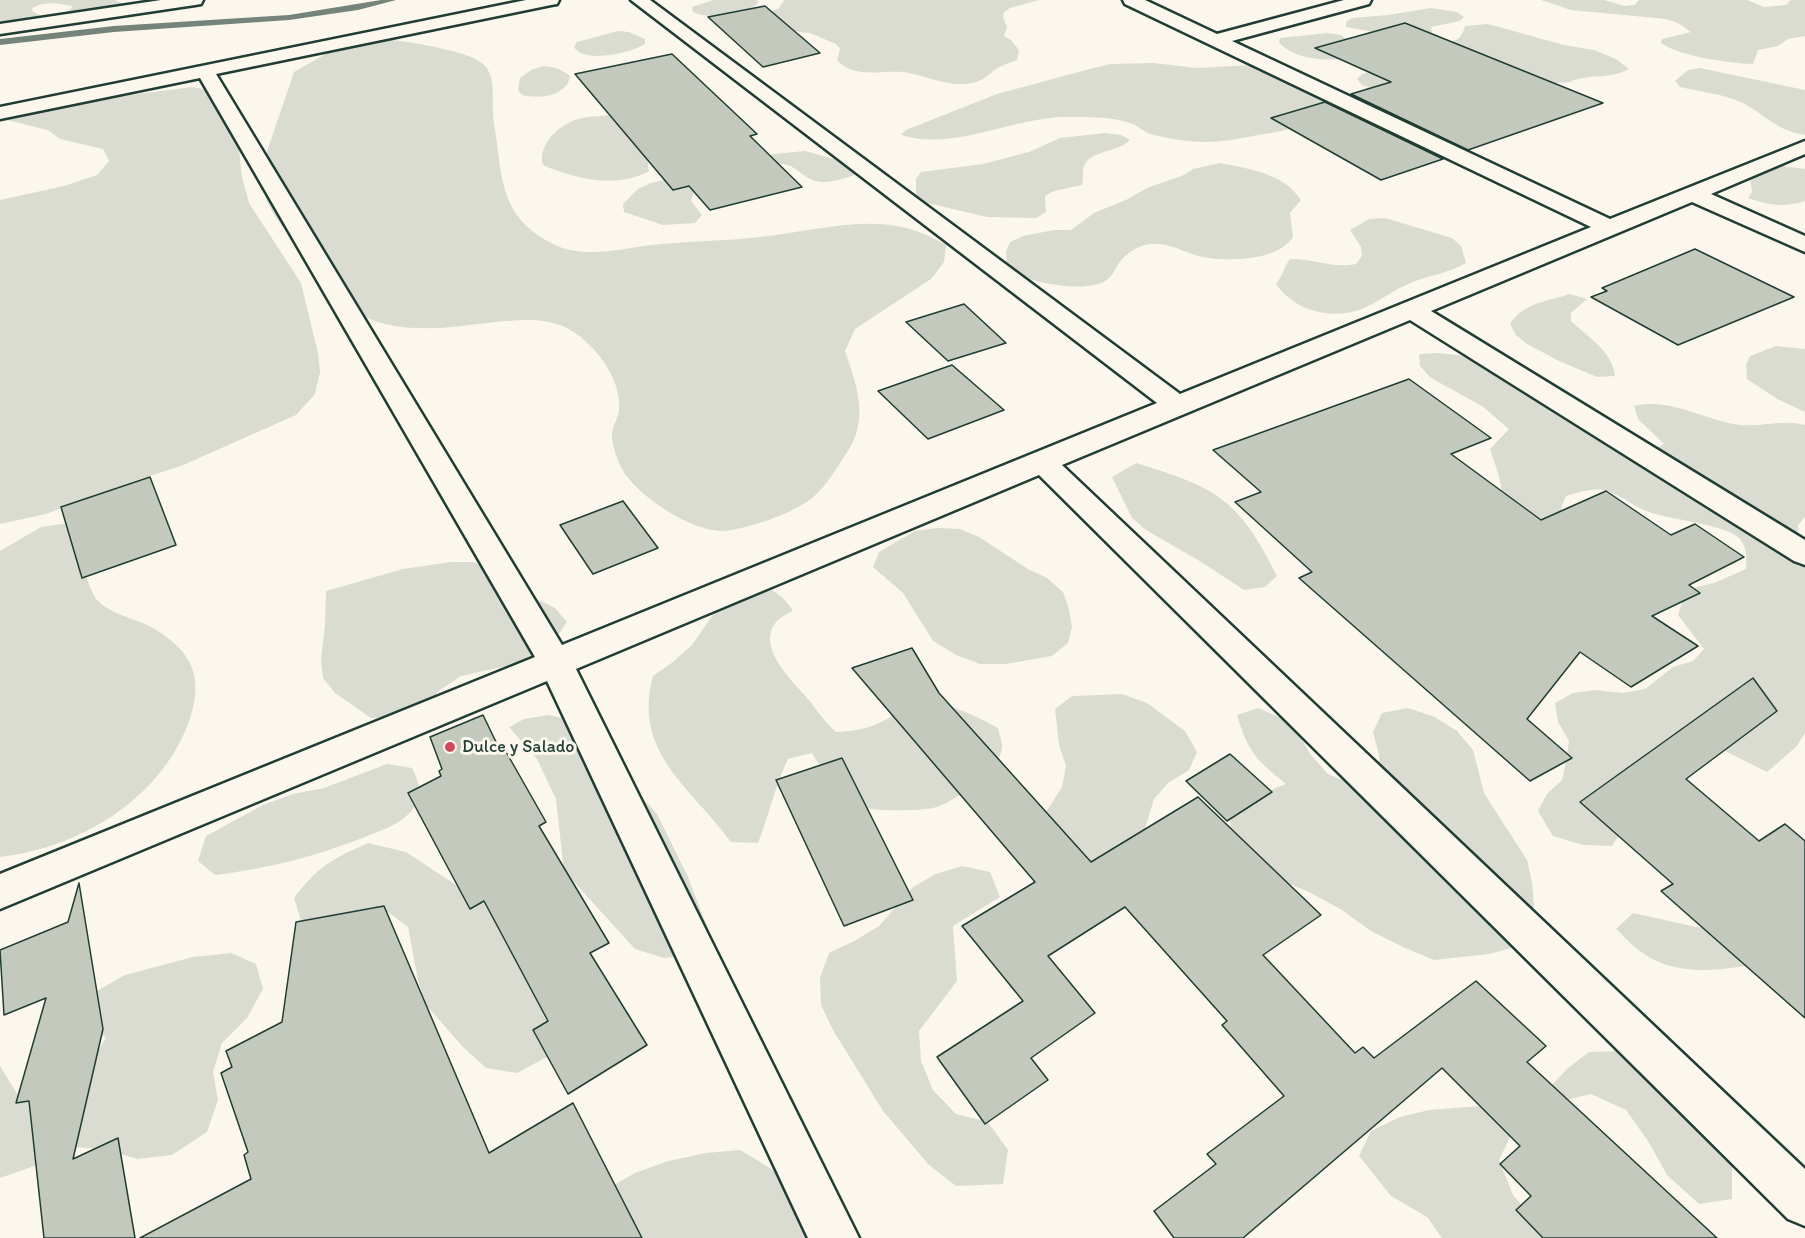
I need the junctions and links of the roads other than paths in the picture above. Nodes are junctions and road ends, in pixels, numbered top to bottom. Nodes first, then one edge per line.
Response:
1 (195, 0) edge
2 (551, 0) edge
3 (639, 0) edge
4 (1131, 0) edge
5 (1363, 0) edge
6 (0, 29) edge
7 (1215, 40) junction
8 (205, 71) junction
9 (0, 113) edge
10 (1805, 147) edge
11 (1691, 193) junction
12 (1609, 226) junction
13 (1805, 245) edge
14 (1410, 309) junction
15 (1177, 405) junction
16 (1041, 461) junction
17 (1805, 554) edge
18 (555, 662) junction
19 (0, 892) edge
20 (1805, 1202) edge
21 (834, 1238) edge

1 - 6 street
2 - 8 street
3 - 15 street
4 - 7 street
5 - 7 street
7 - 12 street
8 - 9 street
8 - 18 street
10 - 11 street
11 - 12 street
11 - 13 street
12 - 14 street
14 - 15 street
14 - 17 street
15 - 16 street
16 - 18 street
16 - 20 street
18 - 19 street
18 - 21 street

